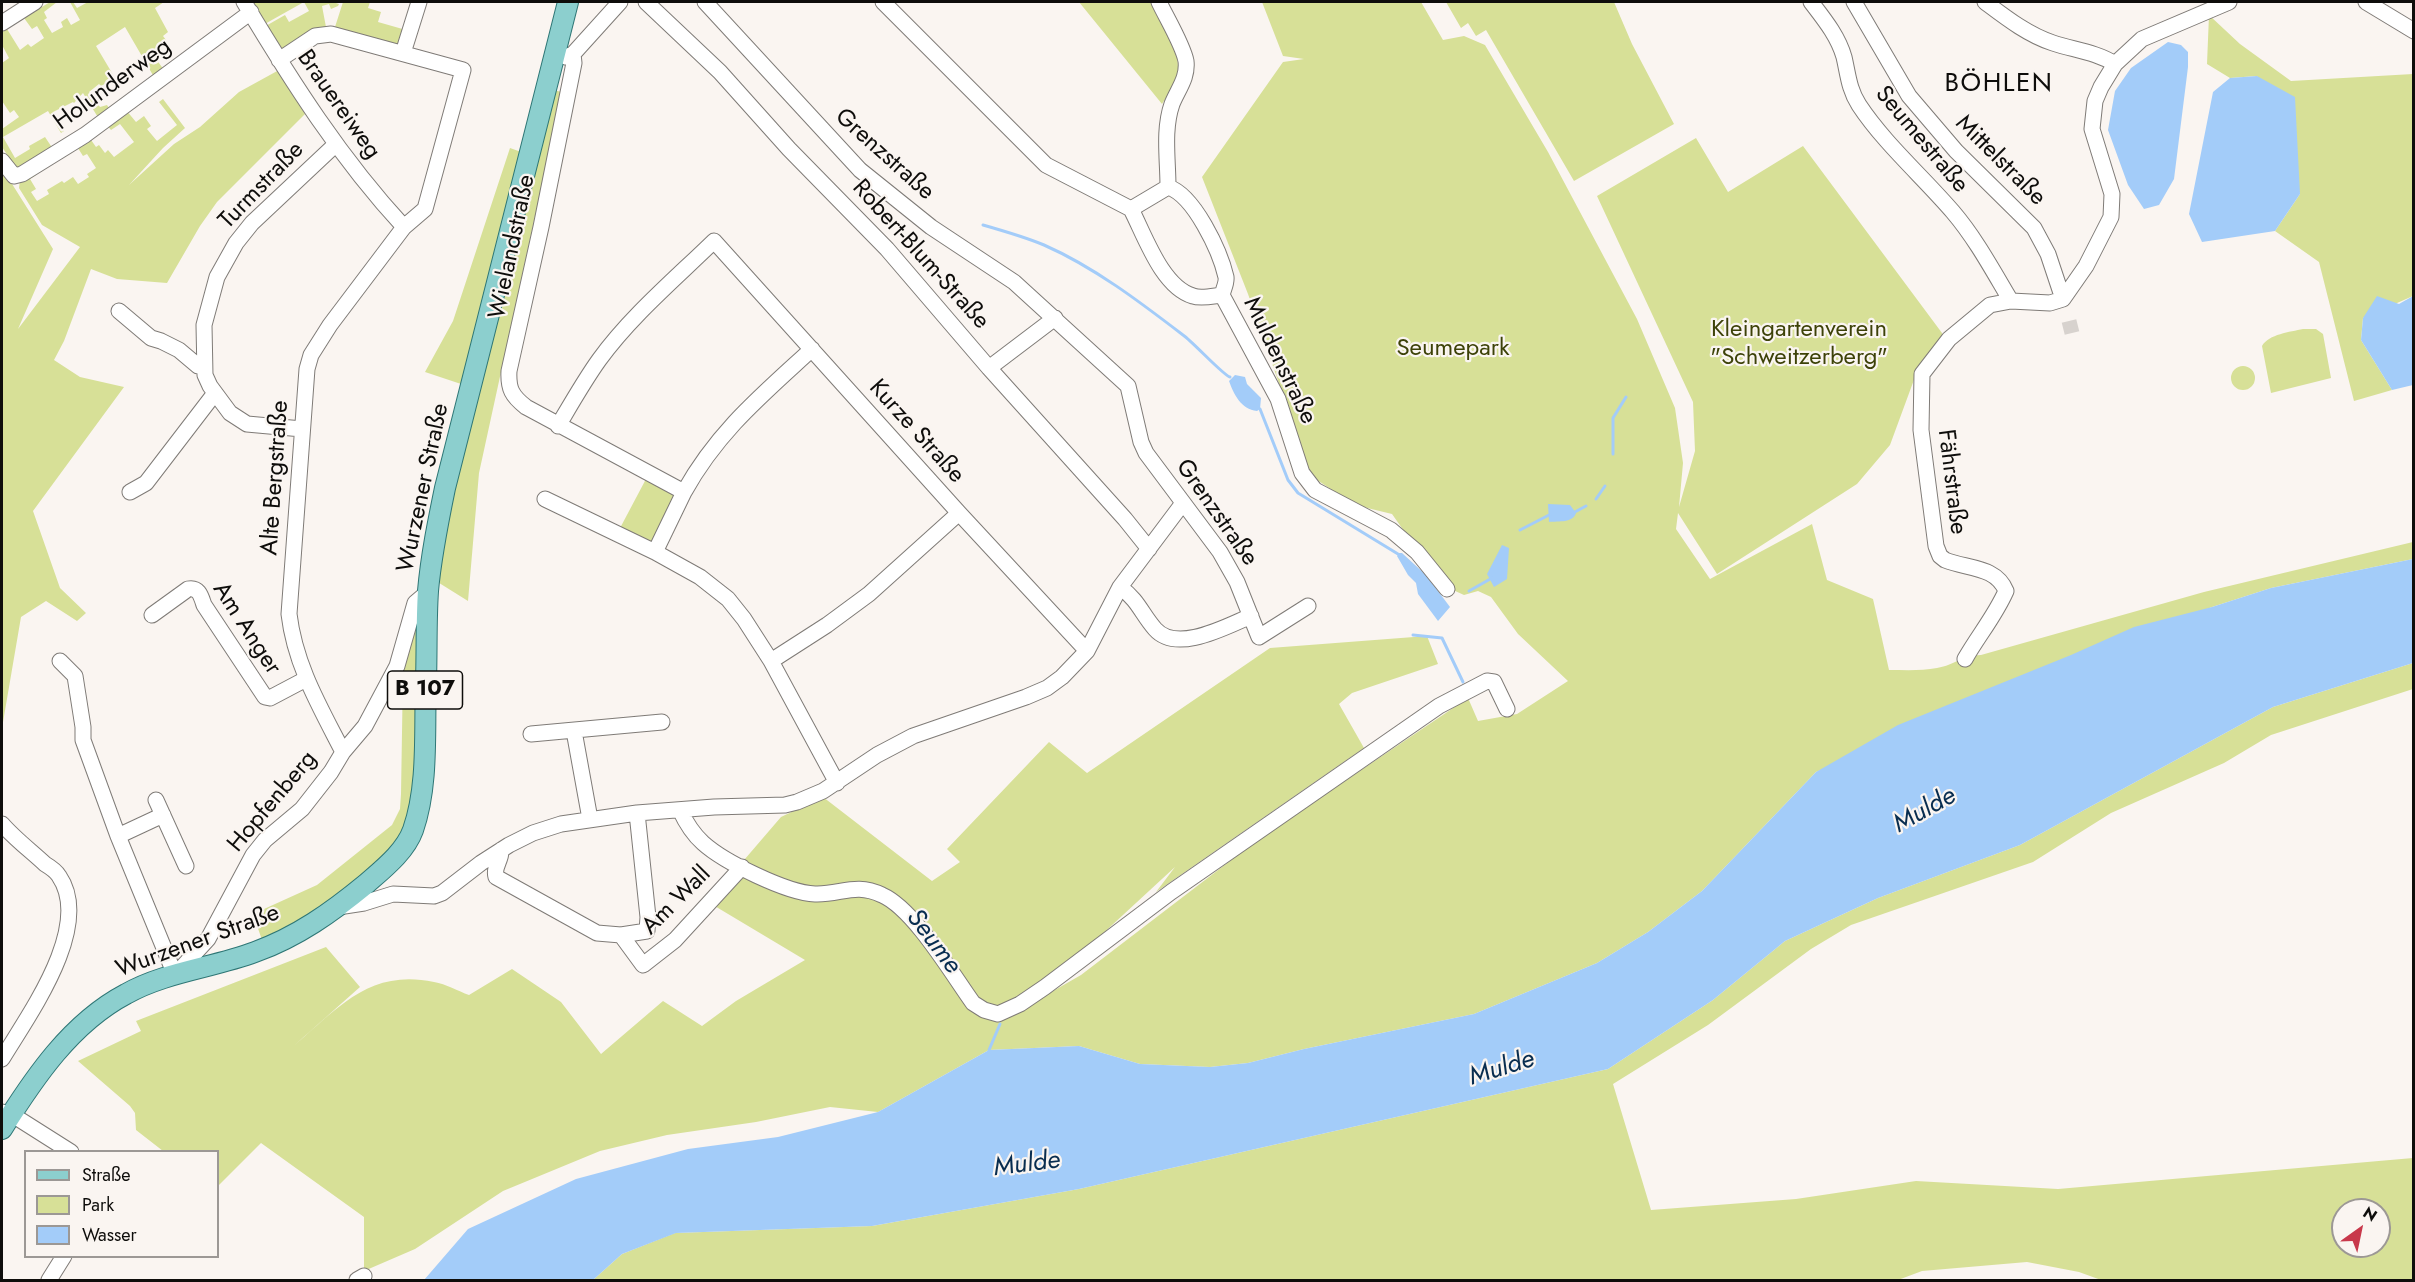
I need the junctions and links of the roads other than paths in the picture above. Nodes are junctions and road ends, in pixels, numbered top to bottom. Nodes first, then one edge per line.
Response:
1 (35, 2) edge
2 (419, 2) edge
3 (568, 2) edge
4 (620, 2) edge
5 (646, 2) edge
6 (705, 2) edge
7 (883, 2) edge
8 (1159, 2) edge
9 (1811, 2) edge
10 (1854, 2) edge
11 (1984, 2) edge
12 (2229, 2) edge
13 (2366, 2) edge
14 (247, 7) edge
15 (2, 23) edge
16 (2414, 31) edge
17 (403, 52) junction
18 (564, 55) junction
19 (279, 60) junction
20 (2115, 64) junction
21 (335, 145) junction
22 (2, 161) edge
23 (1168, 187) junction
24 (1131, 209) junction
25 (404, 227) junction
26 (1222, 295) junction
27 (2064, 298) junction
28 (2011, 301) junction
29 (119, 311) dead end
30 (1055, 318) junction
31 (812, 349) junction
32 (203, 367) junction
33 (989, 368) junction
34 (214, 393) junction
35 (558, 426) junction
36 (302, 429) junction
37 (130, 492) dead end
38 (684, 492) junction
39 (545, 499) dead end
40 (1183, 503) junction
41 (959, 513) junction
42 (1149, 549) junction
43 (655, 552) junction
44 (1120, 587) junction
45 (1447, 589) dead end
46 (428, 592) junction
47 (1308, 606) dead end
48 (152, 615) dead end
49 (1251, 616) junction
50 (1087, 651) junction
51 (1965, 659) dead end
52 (60, 661) dead end
53 (771, 662) junction
54 (306, 679) junction
55 (1507, 709) dead end
56 (662, 722) dead end
57 (574, 731) junction
58 (531, 734) dead end
59 (343, 752) junction
60 (837, 783) junction
61 (156, 800) dead end
62 (680, 810) junction
63 (637, 813) junction
64 (163, 815) junction
65 (590, 819) junction
66 (2, 824) edge
67 (118, 836) junction
68 (501, 850) junction
69 (186, 866) dead end
70 (742, 867) junction
71 (338, 907) junction
72 (621, 935) junction
73 (176, 975) junction
74 (2, 1059) edge
75 (5, 1118) edge
76 (67, 1150) edge
77 (63, 1258) edge
78 (49, 1281) edge

1 - 15 street
2 - 17 street
3 - 18 main road, Wurzener Straße / B 107
4 - 18 street
5 - 33 street, Robert-Blum-Straße
6 - 30 street, Grenzstraße
7 - 24 street
8 - 23 street
9 - 28 street, Seumestraße
10 - 27 street, Mittelstraße
11 - 20 street
12 - 20 street
13 - 16 street
14 - 19 street, Brauereiweg
14 - 22 street, Holunderweg
17 - 19 street
17 - 25 street, Alte Bergstraße
18 - 35 street, Wielandstraße
18 - 46 main road, Wurzener Straße / B 107
19 - 21 street, Brauereiweg
20 - 27 street
21 - 25 street, Brauereiweg
21 - 32 street, Turmstraße
23 - 24 street
23 - 26 street, Muldenstraße
24 - 26 street, Muldenstraße
25 - 36 street, Alte Bergstraße
26 - 45 street, Muldenstraße
27 - 28 street
28 - 51 street, Fährstraße
29 - 32 street
30 - 33 street
30 - 40 street, Grenzstraße
31 - 35 street, Kurze Straße
31 - 38 street
31 - 41 street, Kurze Straße
32 - 34 street, Turmstraße
33 - 42 street, Robert-Blum-Straße
34 - 36 street, Turmstraße
34 - 37 street
35 - 38 street, Wielandstraße
36 - 54 street, Alte Bergstraße
38 - 43 street
39 - 43 street
40 - 42 street
40 - 49 street, Grenzstraße
41 - 50 street, Kurze Straße
41 - 53 street
42 - 44 street
43 - 53 street
44 - 49 street
44 - 50 street
46 - 59 street, Hopfenberg
46 - 71 main road, Wurzener Straße / B 107
47 - 49 street, Grenzstraße
48 - 54 street, Am Anger
50 - 60 street
52 - 67 street
53 - 60 street
54 - 59 street, Alte Bergstraße
55 - 70 street
56 - 57 street
57 - 58 street
57 - 65 street
59 - 73 street, Hopfenberg
60 - 62 street
61 - 64 street
62 - 63 street
62 - 70 street
63 - 65 street
63 - 72 street, Am Wall
64 - 67 street
64 - 69 street
65 - 68 street
66 - 74 street
67 - 73 street
68 - 71 street
68 - 72 street, Am Wall
70 - 72 street, Am Wall
71 - 73 main road, Wurzener Straße / B 107
73 - 75 main road, Wurzener Straße / B 107
75 - 76 street
77 - 78 street

